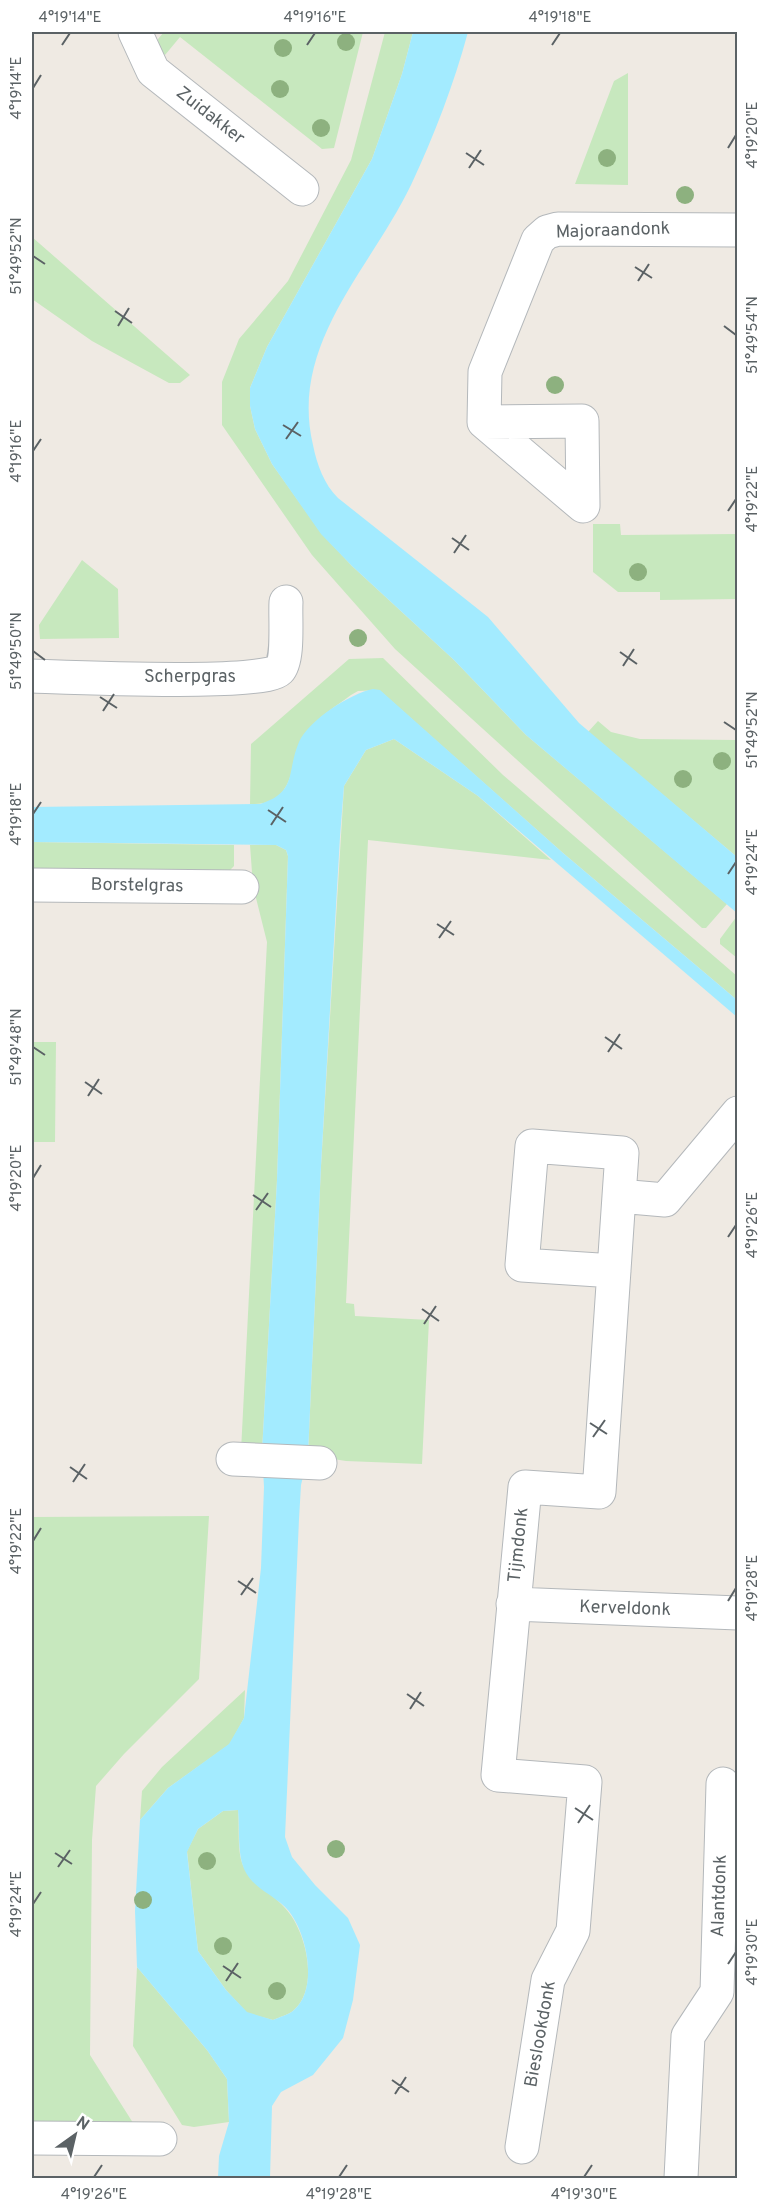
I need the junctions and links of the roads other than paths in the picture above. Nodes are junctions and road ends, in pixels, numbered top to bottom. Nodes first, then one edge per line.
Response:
1 (135, 32) edge
2 (302, 189) dead end
3 (738, 230) edge
4 (484, 422) dead end
5 (286, 602) dead end
6 (32, 676) edge
7 (32, 885) edge
8 (242, 887) dead end
9 (738, 1113) edge
10 (619, 1196) junction
11 (614, 1271) junction
12 (233, 1459) dead end
13 (320, 1463) dead end
14 (513, 1604) junction
15 (738, 1613) edge
16 (585, 1782) joint
17 (723, 1785) dead end
18 (32, 2138) edge
19 (160, 2139) dead end
20 (522, 2147) dead end
21 (681, 2178) edge

1 - 2 street, Zuidakker
3 - 4 street, Majoraandonk
5 - 6 street, Scherpgras
7 - 8 street, Borstelgras
9 - 10 street
10 - 11 street, Tijmdonk
10 - 11 street, Tijmdonk
11 - 14 street, Tijmdonk
12 - 13 street
14 - 15 street, Kerveldonk
14 - 16 street, Tijmdonk
16 - 20 street, Bieslookdonk
17 - 21 street, Alantdonk
18 - 19 street

